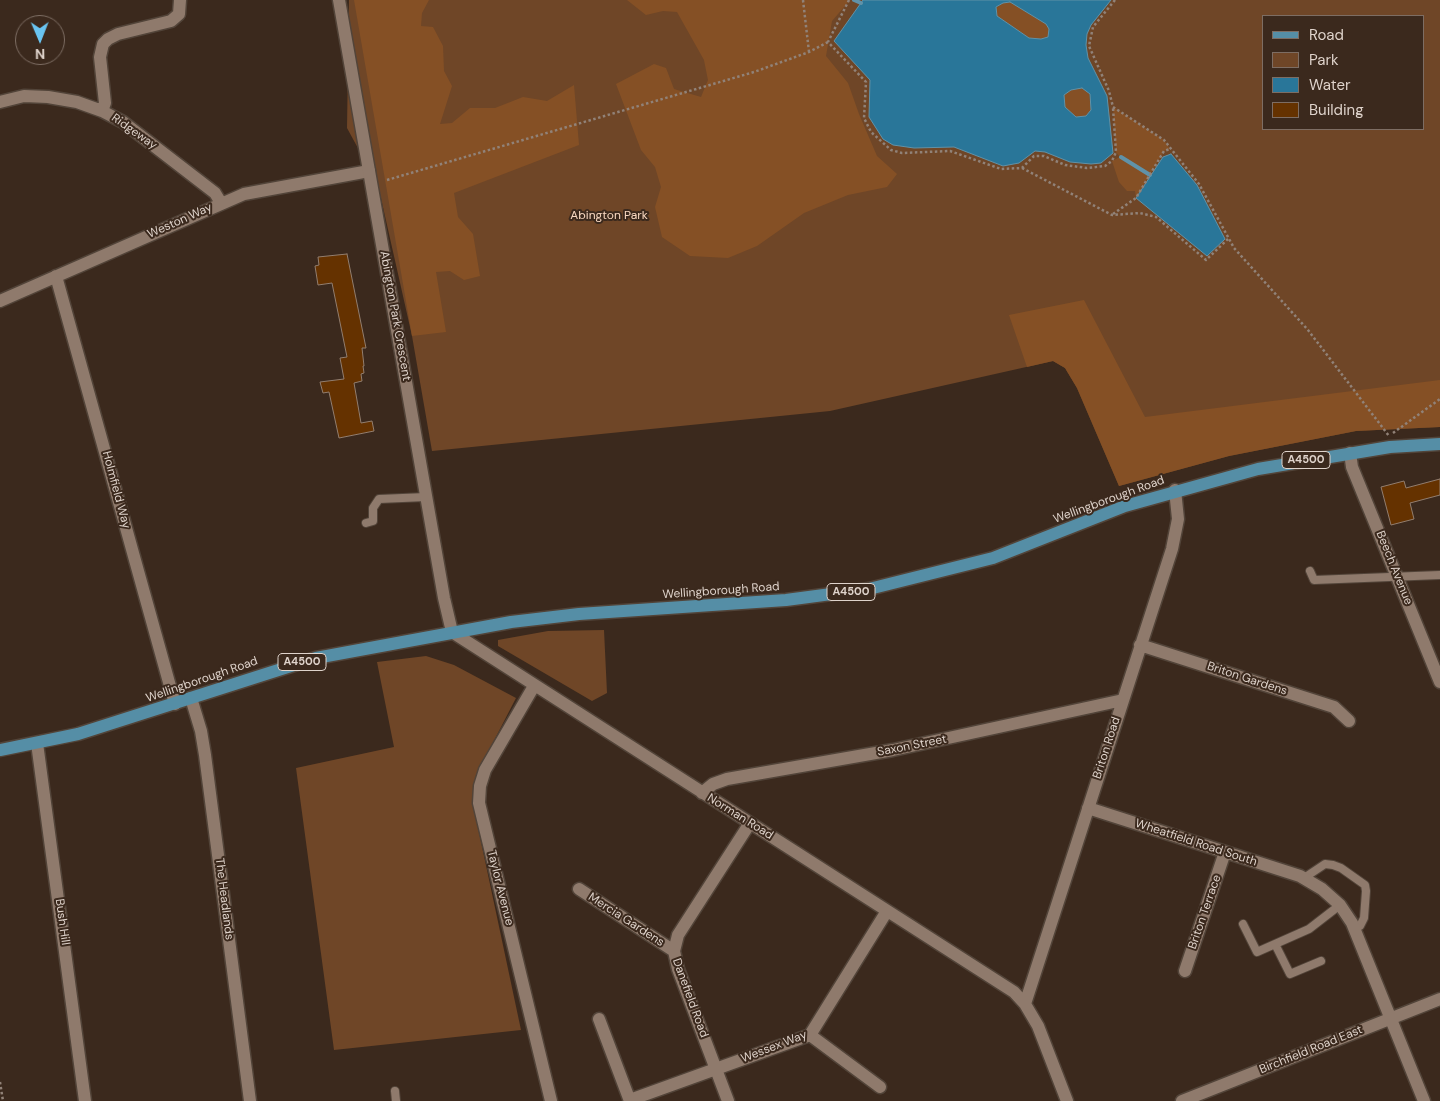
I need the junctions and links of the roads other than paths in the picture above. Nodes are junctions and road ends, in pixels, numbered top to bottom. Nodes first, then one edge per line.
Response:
1 (180, 0) edge
2 (340, 0) edge
3 (0, 102) edge
4 (102, 111) junction
5 (369, 171) junction
6 (221, 203) junction
7 (56, 276) junction
8 (0, 301) edge
9 (1440, 444) edge
10 (1350, 453) junction
11 (1175, 490) junction
12 (426, 497) junction
13 (366, 523) dead end
14 (1310, 571) dead end
15 (1440, 575) edge
16 (1397, 576) junction
17 (452, 632) junction
18 (1140, 645) junction
19 (1440, 682) edge
20 (534, 686) junction
21 (191, 698) junction
22 (1123, 700) junction
23 (175, 704) junction
24 (1349, 721) dead end
25 (37, 743) junction
26 (0, 750) edge
27 (702, 793) junction
28 (1088, 808) junction
29 (750, 823) junction
30 (1225, 852) junction
31 (1304, 878) junction
32 (579, 889) dead end
33 (1340, 905) junction
34 (887, 911) junction
35 (1243, 924) dead end
36 (1354, 929) junction
37 (1275, 944) junction
38 (674, 950) junction
39 (1321, 960) dead end
40 (1185, 971) dead end
41 (1440, 1000) edge
42 (1025, 1004) junction
43 (599, 1019) dead end
44 (1390, 1019) junction
45 (810, 1035) junction
46 (715, 1068) junction
47 (880, 1087) dead end
48 (395, 1092) dead end
49 (630, 1100) edge
50 (85, 1101) edge
51 (250, 1101) edge
52 (396, 1101) edge
53 (550, 1101) edge
54 (728, 1101) edge
55 (1067, 1101) edge
56 (1182, 1101) edge
57 (1424, 1101) edge

1 - 4 street
2 - 5 street, Abington Park Crescent
3 - 4 street, Ridgeway
4 - 6 street, Ridgeway
5 - 6 street, Weston Way
5 - 12 street, Abington Park Crescent
6 - 7 street, Weston Way
7 - 8 street, Weston Way
7 - 23 street, Holmfield Way
9 - 10 main road, Wellingborough Road / A4500
10 - 11 main road, Wellingborough Road / A4500
10 - 16 street, Beech Avenue
11 - 17 main road, Wellingborough Road / A4500
11 - 18 street, Briton Road
12 - 13 lane
12 - 17 street, Abington Park Crescent
14 - 16 lane
15 - 16 lane
16 - 19 street, Beech Avenue
17 - 20 street, Norman Road
17 - 21 main road, Wellingborough Road / A4500
18 - 22 street, Briton Road
18 - 24 street, Briton Gardens
20 - 27 street, Norman Road
20 - 53 street, Taylor Avenue
21 - 23 main road, Wellingborough Road / A4500
21 - 51 street, The Headlands
22 - 27 street, Saxon Street
22 - 28 street, Briton Road
23 - 25 main road, Wellingborough Road / A4500
25 - 26 main road, Wellingborough Road / A4500
25 - 50 street, Bush Hill
27 - 29 street, Norman Road
28 - 30 street, Wheatfield Road South
28 - 42 street, Briton Road
29 - 34 street, Norman Road
29 - 38 street, Danefield Road
30 - 31 street, Wheatfield Road South
30 - 40 street, Briton Terrace
31 - 33 street, Wheatfield Road South
31 - 36 lane
32 - 38 street, Mercia Gardens
33 - 36 street, Wheatfield Road South
33 - 37 lane
34 - 42 street, Norman Road
34 - 45 street, Wessex Way
35 - 37 lane
36 - 44 street, Wheatfield Road South
37 - 39 lane
38 - 46 street, Danefield Road
41 - 44 street, Birchfield Road East
42 - 55 street, Norman Road
43 - 49 street
44 - 56 street, Birchfield Road East
44 - 57 street, Wheatfield Road South
45 - 46 street, Wessex Way
45 - 47 street
46 - 49 street, Wessex Way
46 - 54 street, Danefield Road
48 - 52 lane

